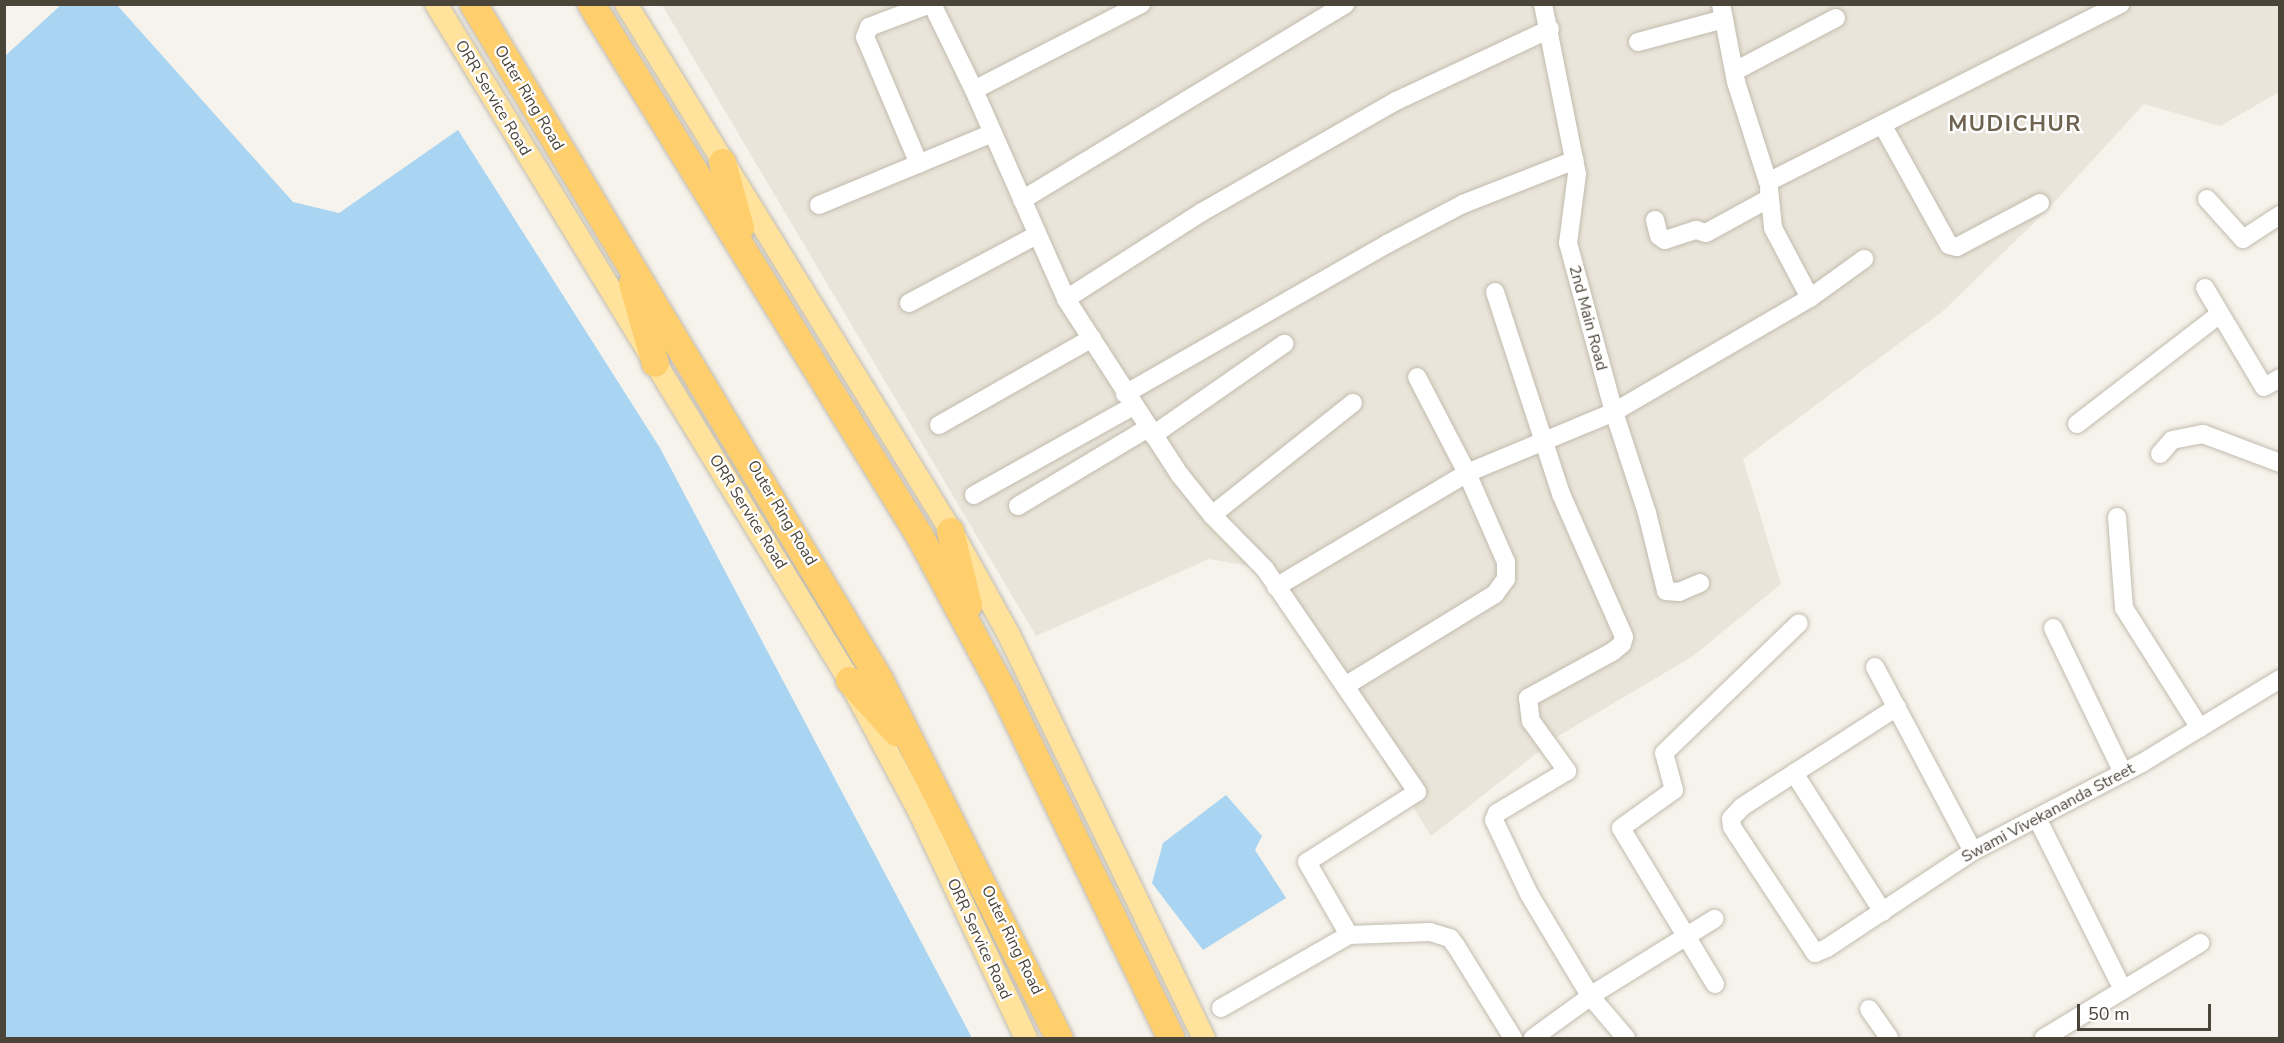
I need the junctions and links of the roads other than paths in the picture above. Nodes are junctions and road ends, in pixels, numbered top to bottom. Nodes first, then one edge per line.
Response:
1 (436, 4) edge
2 (473, 4) edge
3 (591, 4) edge
4 (626, 4) edge
5 (931, 4) edge
6 (1140, 4) edge
7 (1345, 4) edge
8 (1543, 4) edge
9 (2121, 4) edge
10 (1722, 12) edge
11 (1836, 18) dead end
12 (1550, 29) junction
13 (1638, 42) dead end
14 (1735, 71) junction
15 (974, 90) junction
16 (1883, 126) junction
17 (993, 133) junction
18 (1575, 160) junction
19 (722, 162) junction
20 (919, 164) junction
21 (1769, 190) junction
22 (2206, 199) dead end
23 (1022, 200) junction
24 (2040, 203) dead end
25 (819, 205) dead end
26 (2280, 215) edge
27 (1655, 220) dead end
28 (1037, 235) junction
29 (621, 248) junction
30 (747, 255) junction
31 (1864, 259) dead end
32 (2205, 288) dead end
33 (1496, 292) dead end
34 (1810, 298) junction
35 (1066, 299) junction
36 (909, 303) dead end
37 (2220, 314) junction
38 (1092, 338) junction
39 (1284, 344) dead end
40 (655, 363) junction
41 (1417, 377) dead end
42 (2280, 378) edge
43 (1129, 400) junction
44 (1353, 403) dead end
45 (1614, 412) junction
46 (2077, 424) dead end
47 (939, 425) dead end
48 (1151, 431) junction
49 (1546, 442) junction
50 (2160, 454) dead end
51 (2280, 463) edge
52 (1467, 473) junction
53 (974, 495) dead end
54 (1018, 506) dead end
55 (1212, 515) junction
56 (2117, 517) dead end
57 (950, 531) junction
58 (1700, 583) dead end
59 (1276, 587) junction
60 (1799, 623) dead end
61 (2053, 628) dead end
62 (976, 642) junction
63 (1875, 667) dead end
64 (2280, 679) edge
65 (849, 680) junction
66 (1346, 686) junction
67 (1897, 708) junction
68 (2200, 728) junction
69 (923, 762) junction
70 (1794, 773) junction
71 (2123, 773) junction
72 (2037, 818) junction
73 (1974, 851) junction
74 (1883, 912) junction
75 (1714, 919) dead end
76 (1349, 935) junction
77 (1687, 936) junction
78 (2199, 943) dead end
79 (1715, 984) dead end
80 (2123, 990) junction
81 (1591, 997) junction
82 (1221, 1008) dead end
83 (1869, 1009) dead end
84 (1026, 1038) edge
85 (1059, 1038) edge
86 (1172, 1038) edge
87 (1204, 1038) edge
88 (1513, 1038) edge
89 (1533, 1038) edge
90 (1626, 1038) edge
91 (1889, 1038) edge
92 (2044, 1038) edge

1 - 40 main road, ORR Service Road
2 - 29 highway, Outer Ring Road
3 - 30 highway
4 - 19 main road
5 - 15 street
5 - 20 street
6 - 15 street
7 - 23 street
8 - 12 street, 2nd Main Road
9 - 16 street
10 - 13 street
10 - 14 street
11 - 14 street
12 - 18 street, 2nd Main Road
12 - 35 street
14 - 21 street
15 - 17 street
16 - 21 street
16 - 24 street
17 - 20 street
17 - 23 street
18 - 43 street
18 - 45 street, 2nd Main Road
19 - 30 highway
19 - 57 main road
20 - 25 street
21 - 27 street
21 - 34 street
22 - 26 street
23 - 28 street
28 - 35 street
28 - 36 street
29 - 40 highway
29 - 69 highway, Outer Ring Road
30 - 62 highway
31 - 34 street
32 - 37 street
33 - 49 street
34 - 45 street
35 - 38 street
37 - 42 street
37 - 46 street
38 - 43 street
38 - 47 street
39 - 48 street
40 - 65 main road, ORR Service Road
41 - 52 street
43 - 48 street
43 - 53 street
44 - 55 street
45 - 49 street
45 - 58 street, 2nd Main Road
48 - 54 street
48 - 55 street
49 - 52 street
49 - 81 street
50 - 51 street
52 - 59 street
52 - 66 street
55 - 59 street
56 - 68 street
57 - 62 highway
57 - 87 main road
59 - 66 street
60 - 77 street
61 - 71 street
62 - 86 highway
63 - 67 street
64 - 68 street, Swami Vivekananda Street
65 - 69 highway
65 - 84 main road, ORR Service Road
66 - 76 street
67 - 70 street
67 - 73 street
68 - 71 street, Swami Vivekananda Street
69 - 85 highway, Outer Ring Road
70 - 74 street
70 - 74 street, Swami Vivekananda Street
71 - 72 street, Swami Vivekananda Street
72 - 73 street, Swami Vivekananda Street
72 - 80 street
73 - 74 street, Swami Vivekananda Street
75 - 77 street
76 - 82 street
76 - 88 street
77 - 79 street
77 - 81 street
78 - 80 street
80 - 92 street
81 - 89 street
81 - 90 street
83 - 91 street

